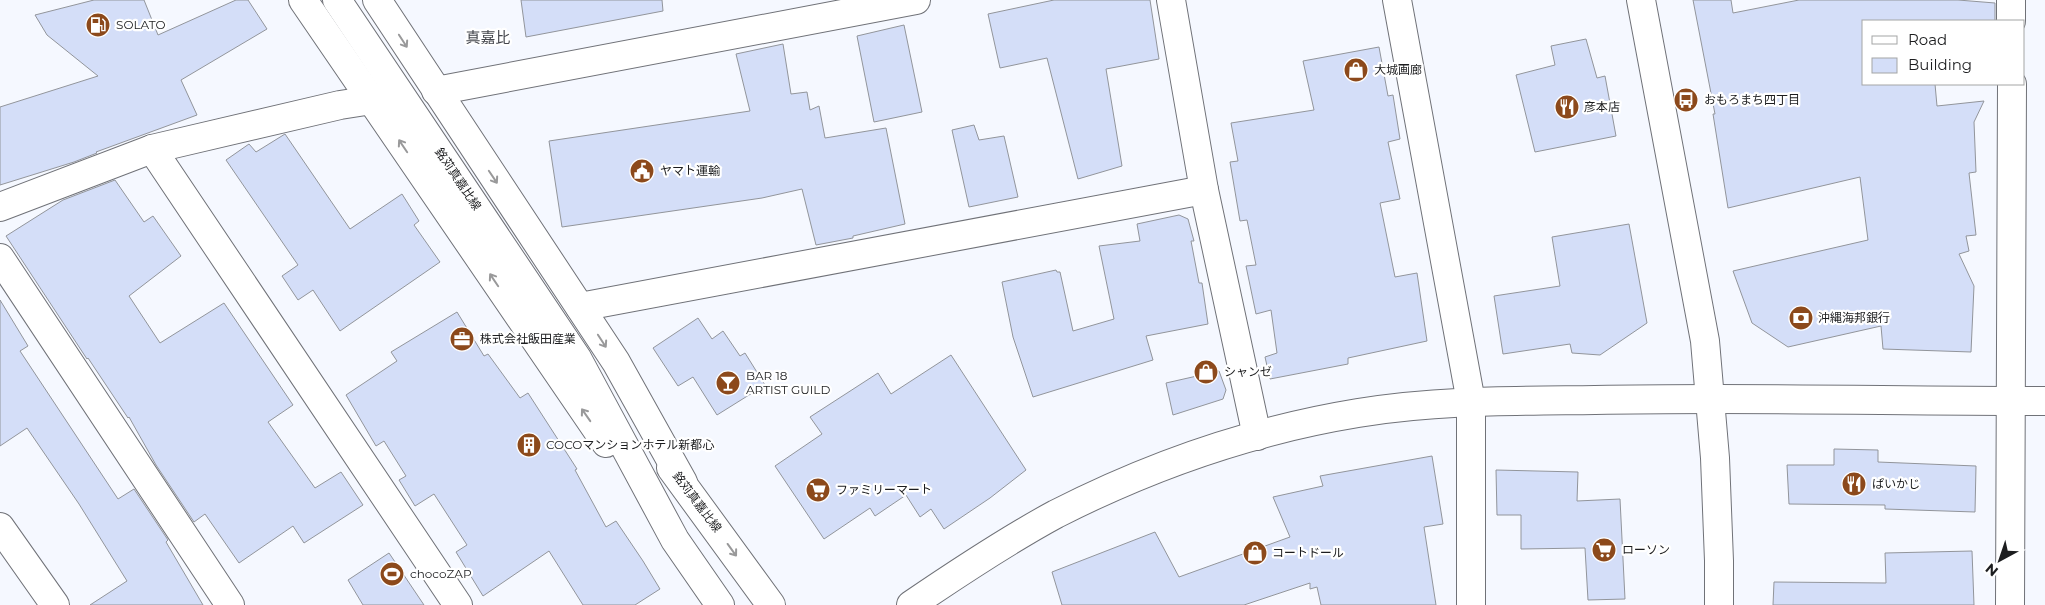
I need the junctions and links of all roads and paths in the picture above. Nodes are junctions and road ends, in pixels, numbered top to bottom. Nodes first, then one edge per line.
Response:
1 (303, 0) edge
2 (337, 0) edge
3 (376, 0) edge
4 (916, 0) edge
5 (1171, 0) edge
6 (1398, 0) edge
7 (1641, 0) edge
8 (2011, 0) edge
9 (2011, 20) edge
10 (2012, 85) edge
11 (436, 91) junction
12 (372, 100) junction
13 (152, 149) junction
14 (1204, 190) junction
15 (0, 207) edge
16 (0, 258) edge
17 (580, 307) junction
18 (577, 358) junction
19 (1711, 398) junction
20 (2011, 401) junction
21 (2045, 401) edge
22 (1471, 402) junction
23 (1256, 436) junction
24 (683, 482) junction
25 (0, 527) edge
26 (675, 540) junction
27 (55, 605) edge
28 (230, 605) edge
29 (458, 605) edge
30 (720, 605) edge
31 (771, 605) edge
32 (911, 605) edge
33 (1471, 605) edge
34 (1719, 605) edge
35 (2010, 605) edge

1 - 12 street
2 - 18 street, 銘苅真嘉比線
3 -> 11 street
4 - 11 street
5 - 14 street
6 - 22 street
7 - 19 street
8 - 9 street
10 - 20 street
11 -> 17 street
12 - 13 street
26 -> 12 street
13 - 15 street
13 - 29 street
14 - 17 street
14 - 23 street
16 - 28 street
17 -> 24 street
18 - 24 street, 銘苅真嘉比線
18 - 26 street, 銘苅真嘉比線
19 - 20 street
19 - 22 street
19 - 34 street
20 - 21 street
20 - 35 street
22 - 23 street
22 - 33 street
23 - 32 street
24 -> 31 street, 銘苅真嘉比線
25 - 27 street
26 - 30 street, 銘苅真嘉比線

